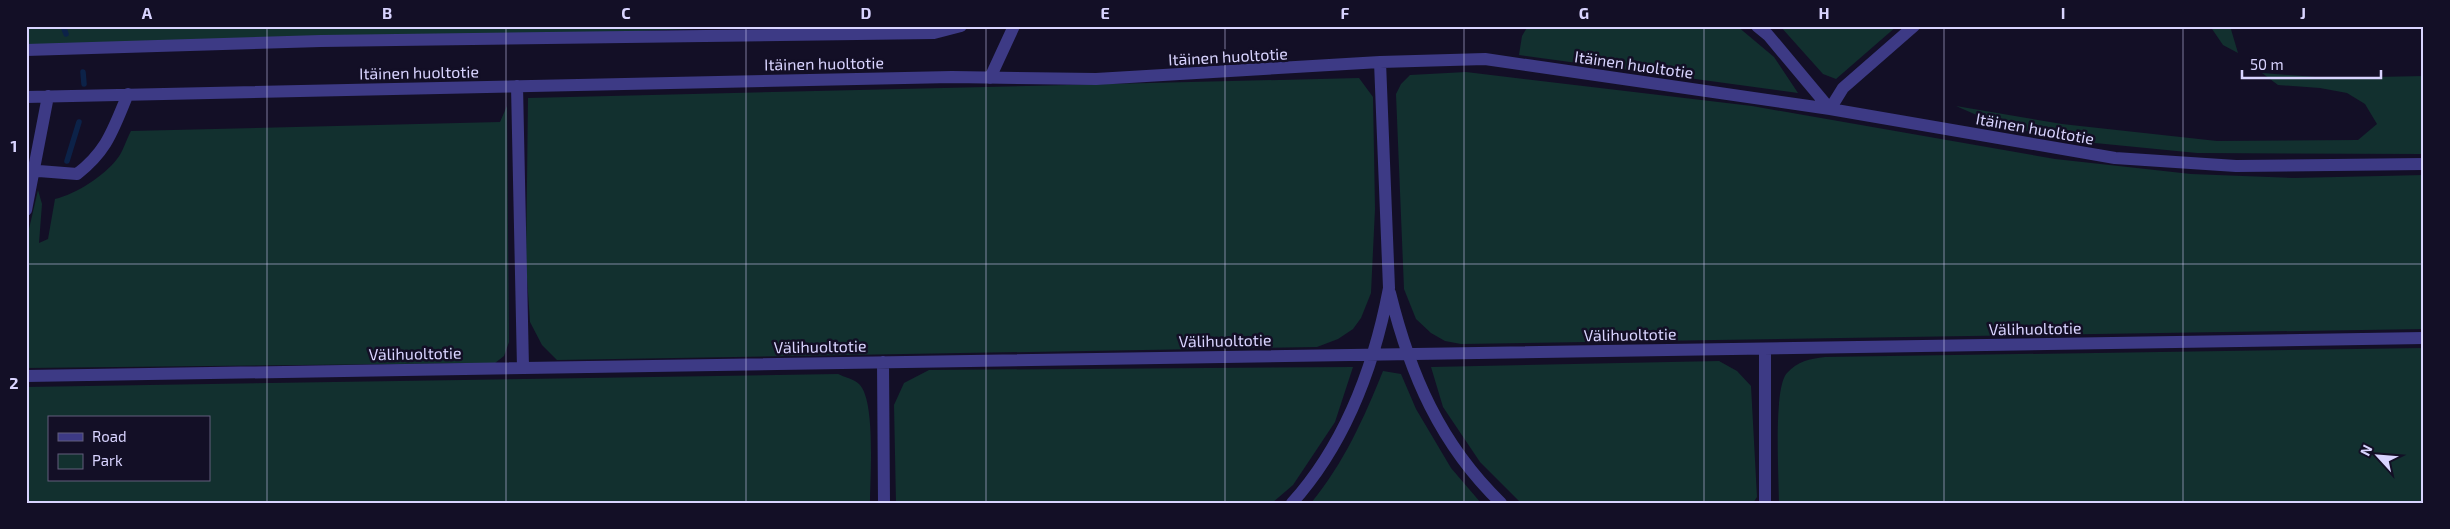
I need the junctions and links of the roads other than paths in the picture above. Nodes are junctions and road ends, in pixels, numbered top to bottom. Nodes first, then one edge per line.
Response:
1 (961, 26) edge
2 (1014, 26) edge
3 (1757, 26) edge
4 (1914, 26) edge
5 (26, 50) edge
6 (1380, 62) junction
7 (990, 78) junction
8 (517, 86) junction
9 (128, 94) junction
10 (48, 96) junction
11 (26, 97) edge
12 (1830, 109) junction
13 (2424, 164) edge
14 (30, 171) edge
15 (26, 210) edge
16 (1389, 288) junction
17 (2424, 338) edge
18 (1765, 349) junction
19 (1408, 353) junction
20 (1372, 354) junction
21 (883, 362) junction
22 (523, 368) junction
23 (26, 376) edge
24 (884, 503) edge
25 (1292, 503) edge
26 (1501, 503) edge
27 (1765, 503) edge

1 - 5 lane
2 - 7 lane
3 - 12 lane
4 - 12 lane
6 - 7 lane, Itäinen huoltotie
6 - 12 lane, Itäinen huoltotie
6 - 16 lane
7 - 8 lane, Itäinen huoltotie
8 - 9 lane, Itäinen huoltotie
8 - 22 lane
9 - 10 lane, Itäinen huoltotie
9 - 14 lane
10 - 11 lane, Itäinen huoltotie
10 - 14 lane
12 - 13 lane, Itäinen huoltotie
14 - 15 lane
16 - 19 lane
16 - 20 lane
17 - 18 lane, Välihuoltotie
18 - 19 lane, Välihuoltotie
18 - 27 lane
19 - 20 lane, Välihuoltotie
19 - 26 lane
20 - 21 lane, Välihuoltotie
20 - 25 lane
21 - 22 lane, Välihuoltotie
21 - 24 lane
22 - 23 lane, Välihuoltotie

